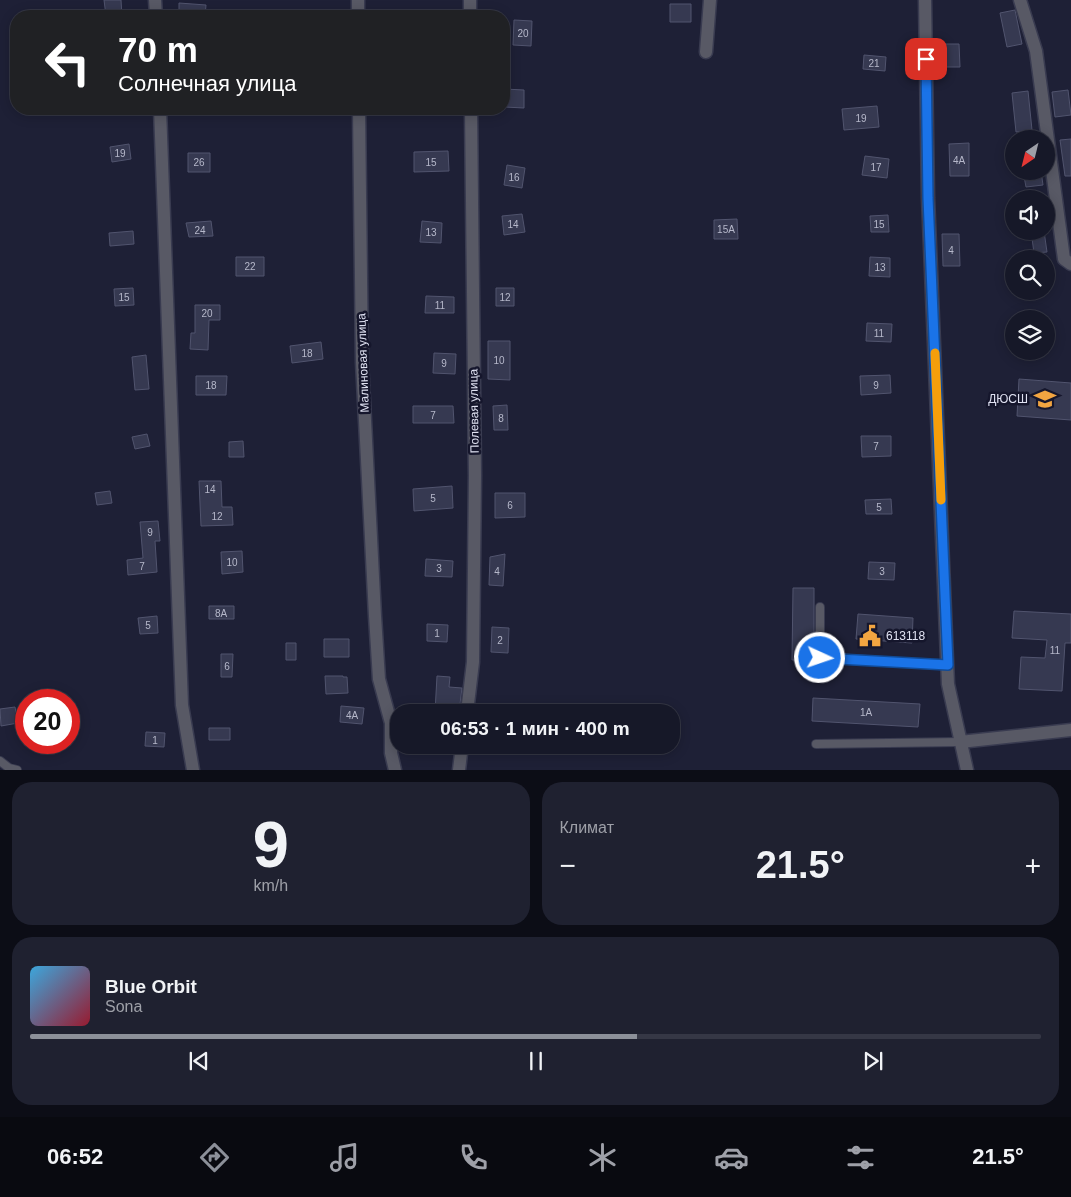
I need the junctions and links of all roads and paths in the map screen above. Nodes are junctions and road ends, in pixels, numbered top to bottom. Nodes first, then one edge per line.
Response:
1 (710, 0) edge
2 (925, 0) edge
3 (1020, 0) edge
4 (706, 52) dead end
5 (160, 115) edge
6 (359, 115) edge
7 (471, 115) edge
8 (1071, 264) edge
9 (820, 607) dead end
10 (948, 665) junction
11 (467, 704) edge
12 (1071, 730) edge
13 (960, 742) junction
14 (816, 744) dead end
15 (461, 754) edge
16 (0, 761) edge
17 (18, 770) edge
18 (193, 770) edge
19 (395, 770) edge
20 (459, 770) edge
21 (967, 770) edge

1 - 4 street
2 - 10 street
3 - 8 street
5 - 18 street
6 - 19 street, Малиновая улица
7 - 11 street, Полевая улица
9 - 10 lane
10 - 13 street
12 - 13 street
13 - 14 lane
13 - 21 street
15 - 20 street
16 - 17 lane

